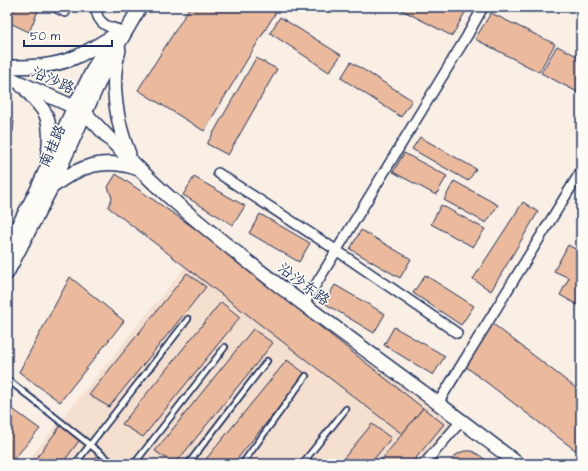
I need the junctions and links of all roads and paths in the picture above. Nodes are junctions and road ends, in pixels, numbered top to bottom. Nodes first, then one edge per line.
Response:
1 (54, 7) edge
2 (67, 7) edge
3 (96, 7) edge
4 (140, 7) edge
5 (483, 7) edge
6 (125, 31) junction
7 (7, 67) edge
8 (7, 77) edge
9 (79, 110) junction
10 (135, 164) junction
11 (581, 170) edge
12 (218, 173) dead end
13 (47, 183) junction
14 (7, 247) edge
15 (336, 250) junction
16 (7, 273) edge
17 (304, 304) junction
18 (188, 319) dead end
19 (457, 333) dead end
20 (225, 347) dead end
21 (267, 361) dead end
22 (306, 376) dead end
23 (7, 379) edge
24 (438, 402) junction
25 (346, 409) dead end
26 (462, 420) junction
27 (89, 444) junction
28 (75, 464) edge
29 (114, 464) edge
30 (134, 464) edge
31 (188, 464) edge
32 (242, 464) edge
33 (302, 464) edge
34 (424, 464) edge
35 (518, 464) edge

1 - 2 street
3 - 6 street
4 - 6 main road, 南桂路
5 - 15 street
6 - 7 main road
6 - 9 main road, 南桂路
6 - 10 main road
8 - 9 main road, 沿沙路
8 - 13 main road
9 - 10 main road, 沿沙东路
9 - 13 main road, 南桂路
10 - 13 main road
10 - 17 main road, 沿沙东路
11 - 24 street
12 - 15 street
13 - 14 main road, 南桂路
13 - 16 main road, 南桂路
15 - 17 street
15 - 19 street
17 - 24 main road, 沿沙东路
18 - 27 lane
20 - 30 lane
21 - 31 lane
22 - 32 lane
23 - 27 lane
24 - 26 main road, 沿沙东路
25 - 33 lane
26 - 34 street
26 - 35 main road, 沿沙东路
27 - 28 lane
27 - 29 lane

